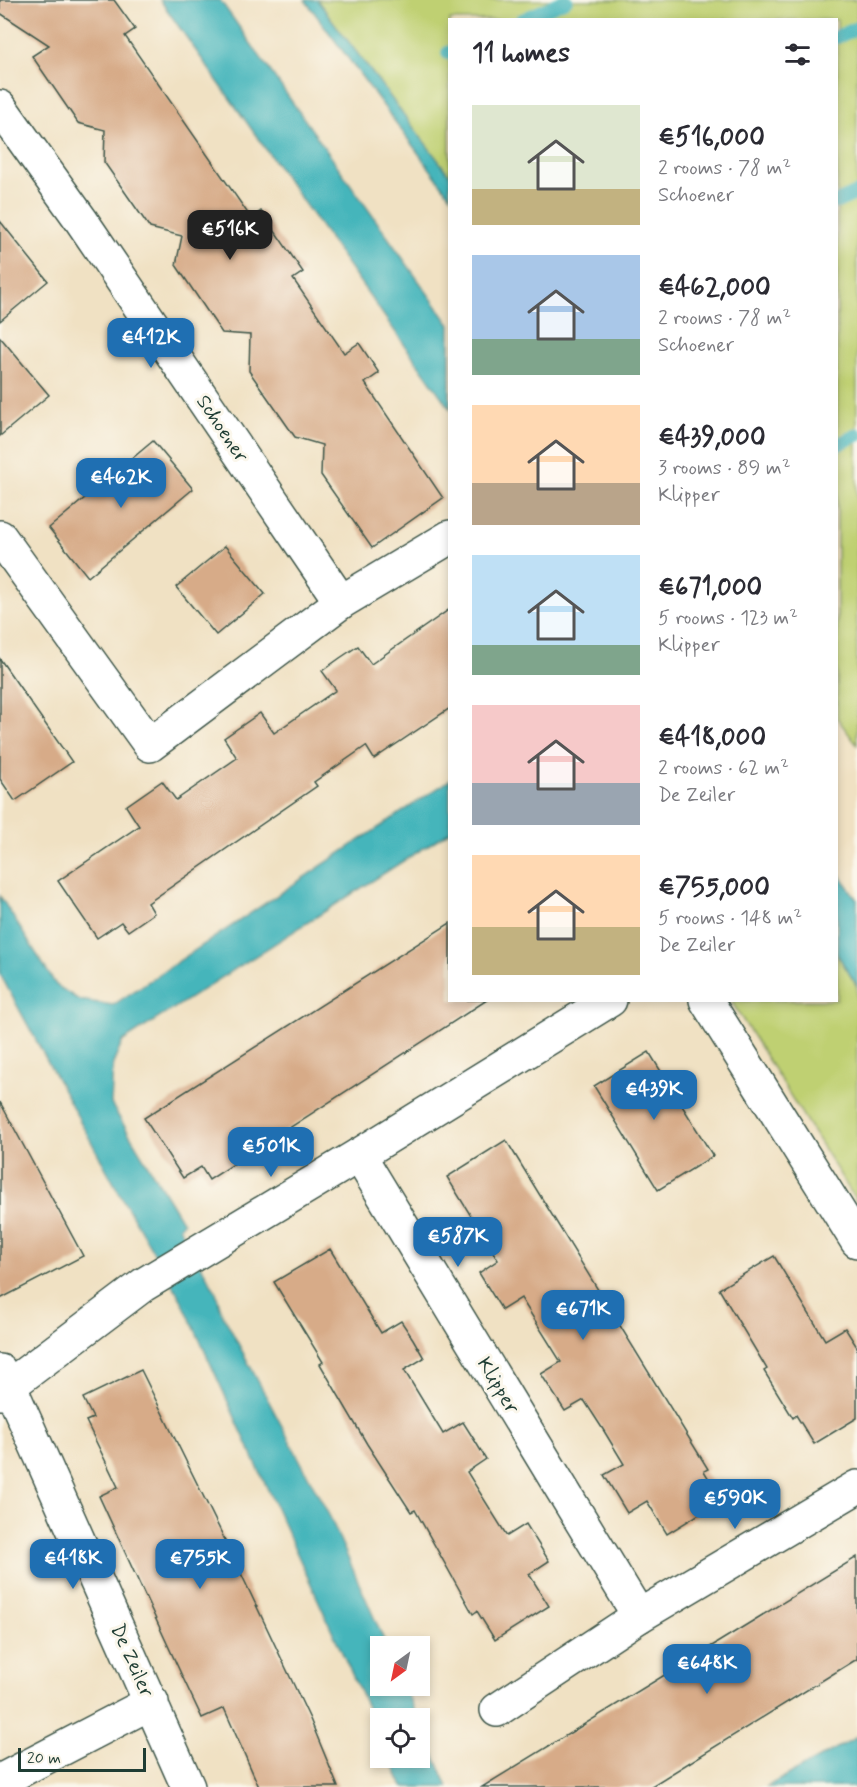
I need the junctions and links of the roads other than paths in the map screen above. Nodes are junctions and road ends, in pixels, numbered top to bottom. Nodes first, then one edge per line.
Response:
1 (0, 107) edge
2 (0, 537) edge
3 (448, 538) edge
4 (341, 602) junction
5 (607, 1002) edge
6 (707, 1002) edge
7 (359, 1155) junction
8 (857, 1241) edge
9 (3, 1384) edge
10 (857, 1487) edge
11 (639, 1616) junction
12 (152, 1702) junction
13 (497, 1710) dead end
14 (0, 1781) edge
15 (188, 1787) edge

1 - 4 street, Schoener
2 - 4 street
3 - 4 street
5 - 7 street
6 - 8 street
7 - 9 street
7 - 11 street, Klipper
9 - 12 street, De Zeiler
10 - 11 street
11 - 13 street
12 - 14 street
12 - 15 street, De Zeiler

